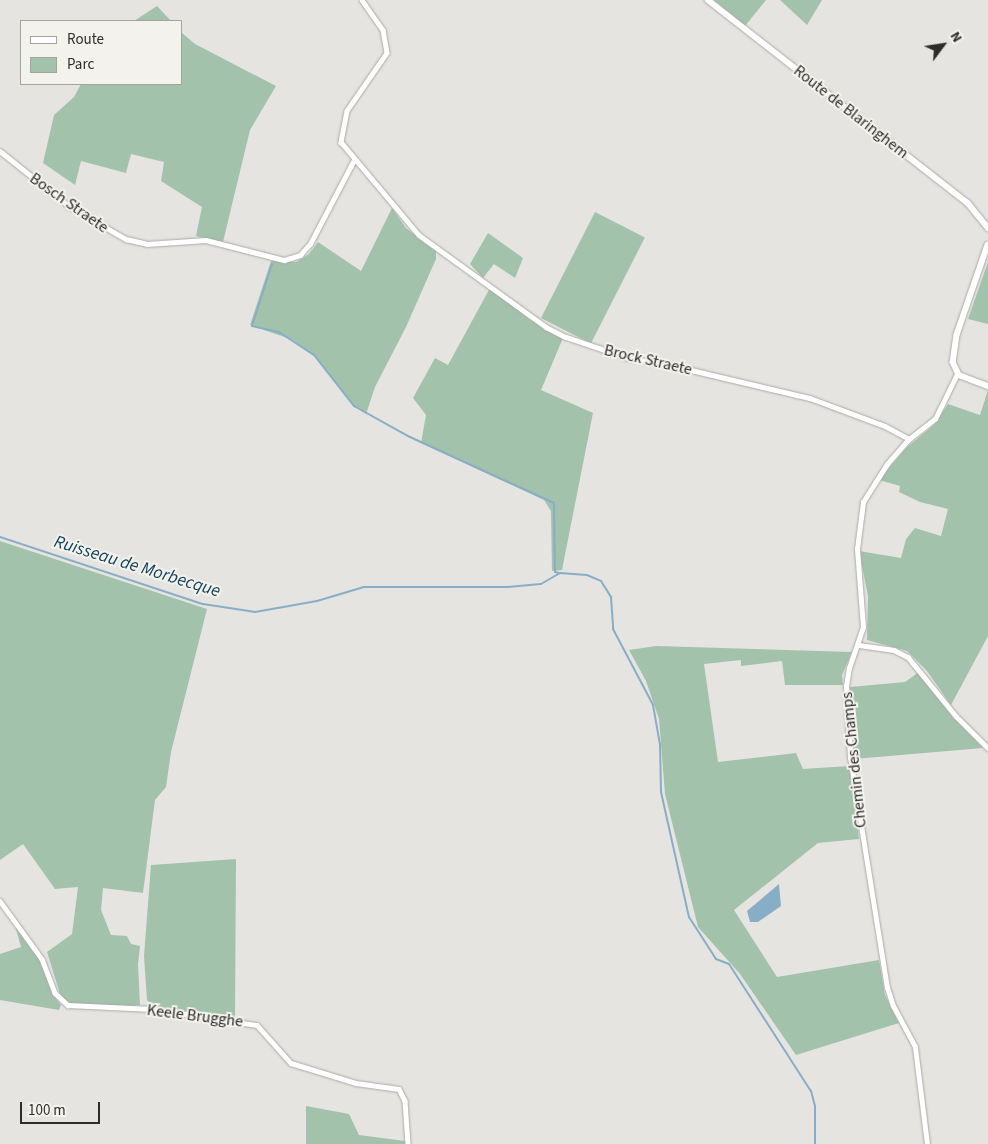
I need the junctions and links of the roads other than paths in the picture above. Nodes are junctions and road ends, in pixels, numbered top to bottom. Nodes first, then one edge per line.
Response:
1 (362, 0) edge
2 (708, 0) edge
3 (0, 152) edge
4 (354, 160) junction
5 (988, 228) edge
6 (988, 245) edge
7 (957, 374) junction
8 (988, 386) edge
9 (909, 440) junction
10 (859, 645) junction
11 (988, 748) edge
12 (0, 901) edge
13 (408, 1144) edge
14 (927, 1144) edge

1 - 4 street, Brock Straete
2 - 5 street, Route de Blaringhem
3 - 4 street, Bosch Straete
4 - 9 street, Brock Straete
6 - 7 street
7 - 8 street
7 - 9 street, Chemin des Champs
9 - 10 street, Chemin des Champs
10 - 11 street
10 - 14 street, Chemin des Champs
12 - 13 street, Keele Brugghe

